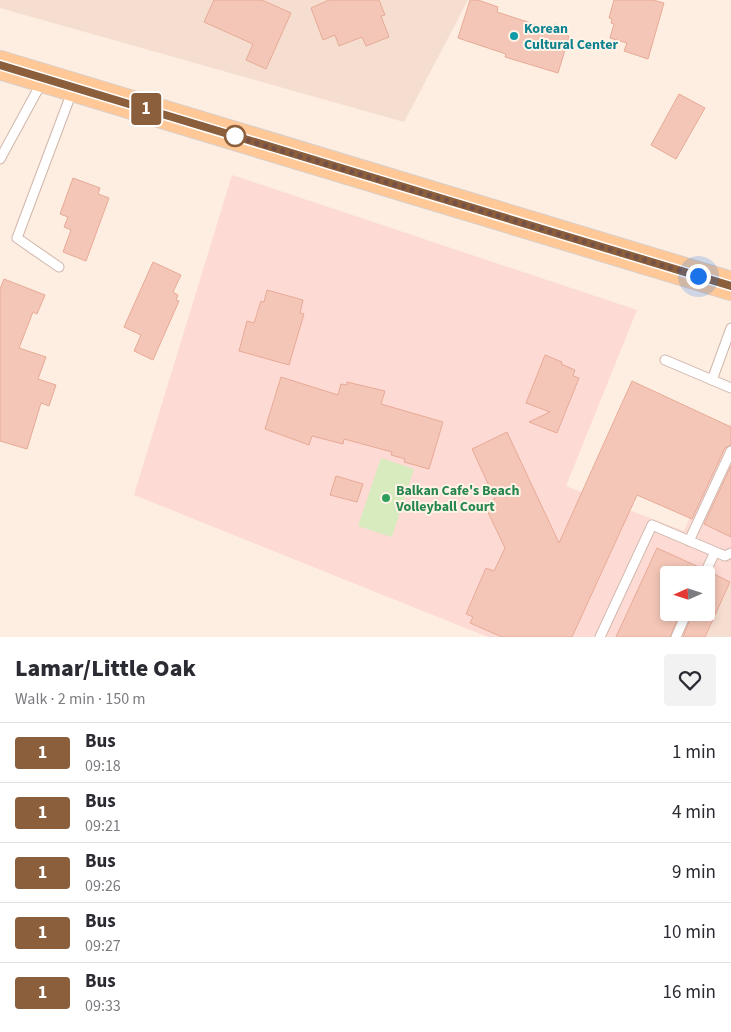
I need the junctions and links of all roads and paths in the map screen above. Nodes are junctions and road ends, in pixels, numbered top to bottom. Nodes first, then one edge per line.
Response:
1 (0, 65) edge
2 (44, 78) junction
3 (74, 87) junction
4 (0, 159) edge
5 (59, 267) dead end
6 (731, 286) edge
7 (731, 328) edge
8 (666, 360) dead end
9 (712, 380) junction
10 (731, 388) edge
11 (731, 451) edge
12 (688, 541) junction
13 (714, 552) junction
14 (731, 553) edge
15 (708, 566) edge
16 (683, 621) edge
17 (600, 637) edge
18 (676, 637) edge

1 - 2 main road
2 - 3 main road
2 - 4 lane
3 - 5 lane
3 - 6 main road
7 - 9 lane
8 - 9 lane
9 - 10 lane
11 - 12 lane
12 - 13 lane
12 - 17 lane
13 - 14 lane
13 - 15 lane
16 - 18 lane

